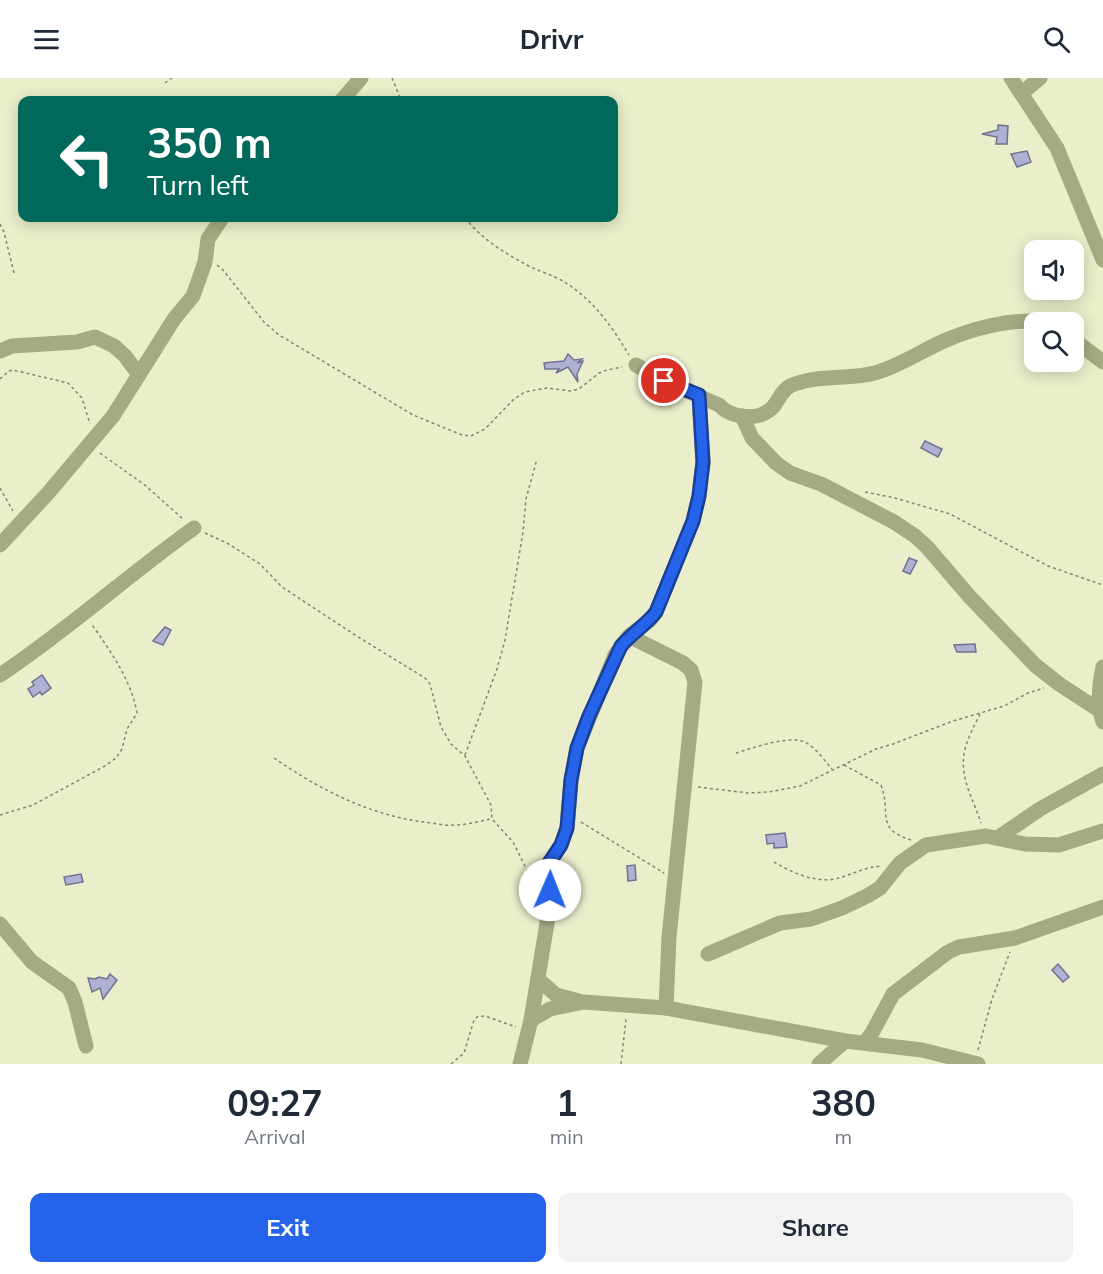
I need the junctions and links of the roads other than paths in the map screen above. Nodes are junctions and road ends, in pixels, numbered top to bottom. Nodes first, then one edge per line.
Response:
1 (361, 78) edge
2 (1011, 78) edge
3 (1041, 78) edge
4 (1022, 93) junction
5 (345, 96) edge
6 (219, 222) edge
7 (1103, 260) edge
8 (1024, 322) edge
9 (1084, 348) edge
10 (0, 351) edge
11 (1103, 362) edge
12 (636, 365) road end
13 (139, 375) junction
14 (699, 395) junction
15 (742, 416) junction
16 (194, 528) road end
17 (0, 545) edge
18 (629, 636) junction
19 (1103, 667) edge
20 (0, 675) edge
21 (1101, 716) edge
22 (1103, 774) edge
23 (1103, 831) edge
24 (993, 836) junction
25 (1103, 907) edge
26 (0, 924) edge
27 (708, 954) dead end
28 (538, 980) junction
29 (584, 1002) junction
30 (666, 1008) junction
31 (530, 1026) junction
32 (845, 1041) junction
33 (865, 1042) junction
34 (86, 1046) dead end
35 (975, 1063) edge
36 (520, 1064) edge
37 (819, 1064) edge

1 - 5 street
2 - 4 street
3 - 4 street
4 - 7 street
6 - 13 street
8 - 15 street
9 - 11 street
10 - 13 street
12 - 14 street
13 - 17 street
14 - 15 street
14 - 18 street
15 - 21 street
16 - 20 street
18 - 28 street
18 - 30 street
19 - 21 street
22 - 24 street
23 - 24 street
24 - 27 street
25 - 33 street
26 - 34 street
28 - 29 street
28 - 31 street
29 - 30 street
29 - 31 street
30 - 32 street
31 - 36 street
32 - 33 street
32 - 37 street
33 - 35 street

